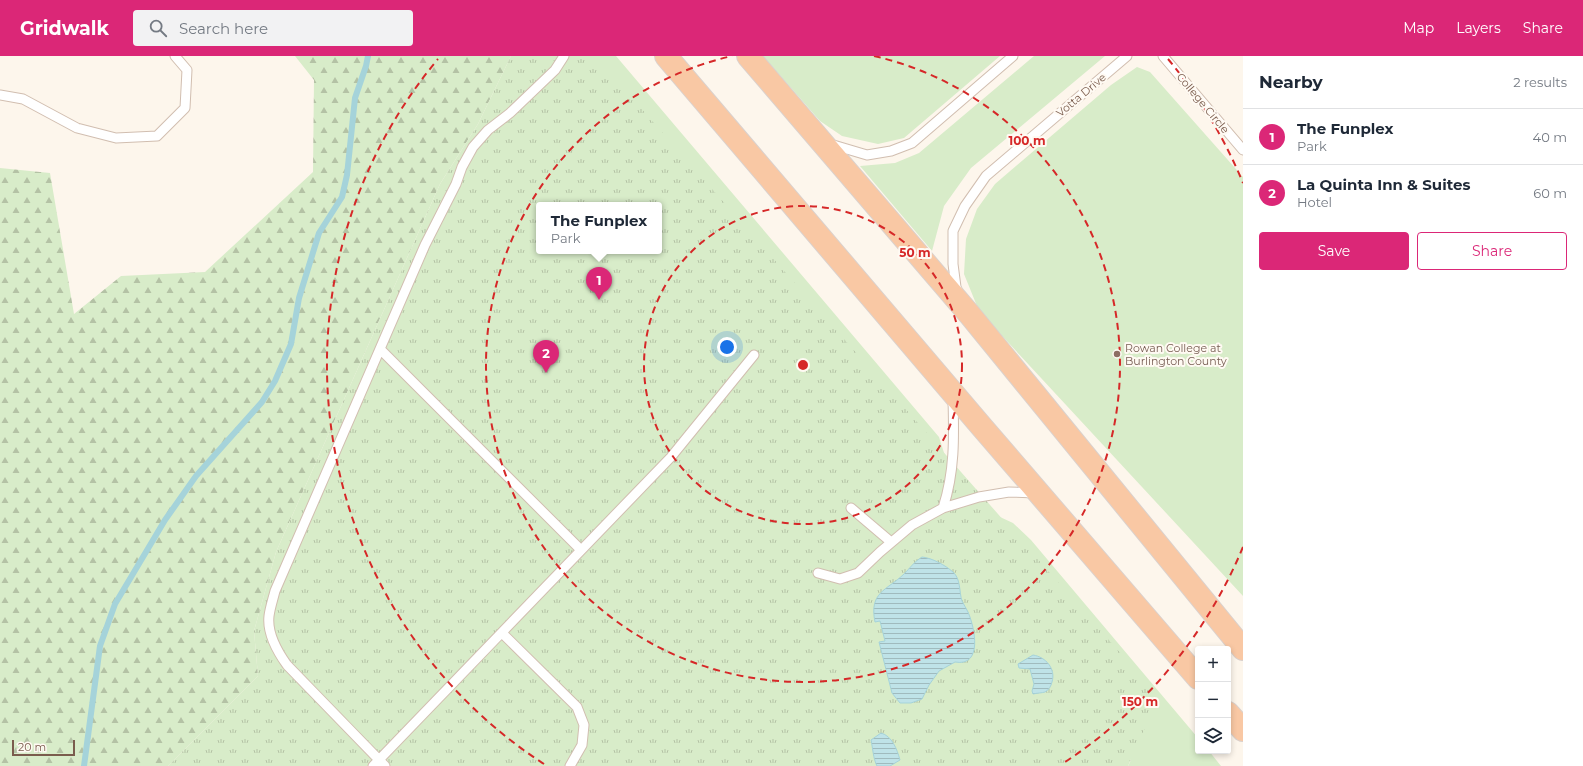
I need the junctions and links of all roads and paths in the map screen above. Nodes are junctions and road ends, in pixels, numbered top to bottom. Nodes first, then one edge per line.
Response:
1 (175, 56) edge
2 (564, 56) edge
3 (666, 56) edge
4 (748, 56) edge
5 (1013, 56) edge
6 (1127, 56) edge
7 (1163, 56) edge
8 (0, 95) edge
9 (821, 141) junction
10 (1243, 150) edge
11 (970, 315) junction
12 (380, 349) junction
13 (754, 355) dead end
14 (953, 393) junction
15 (1039, 493) junction
16 (851, 508) dead end
17 (943, 508) junction
18 (891, 542) junction
19 (581, 550) junction
20 (818, 573) dead end
21 (502, 633) junction
22 (1243, 649) edge
23 (1195, 675) edge
24 (1231, 716) edge
25 (1243, 730) edge
26 (379, 764) edge
27 (570, 766) edge

1 - 8 lane
2 - 12 lane
3 - 14 highway
4 - 9 highway
5 - 9 lane
6 - 11 lane, Votta Drive
7 - 10 lane, College Circle
9 - 11 highway
11 - 22 highway
12 - 19 lane
12 - 26 lane
13 - 19 lane
14 - 15 highway
14 - 17 lane
15 - 17 lane
15 - 23 highway
16 - 18 lane
17 - 18 lane
18 - 20 lane
19 - 21 lane
21 - 26 lane
21 - 27 lane
24 - 25 highway

